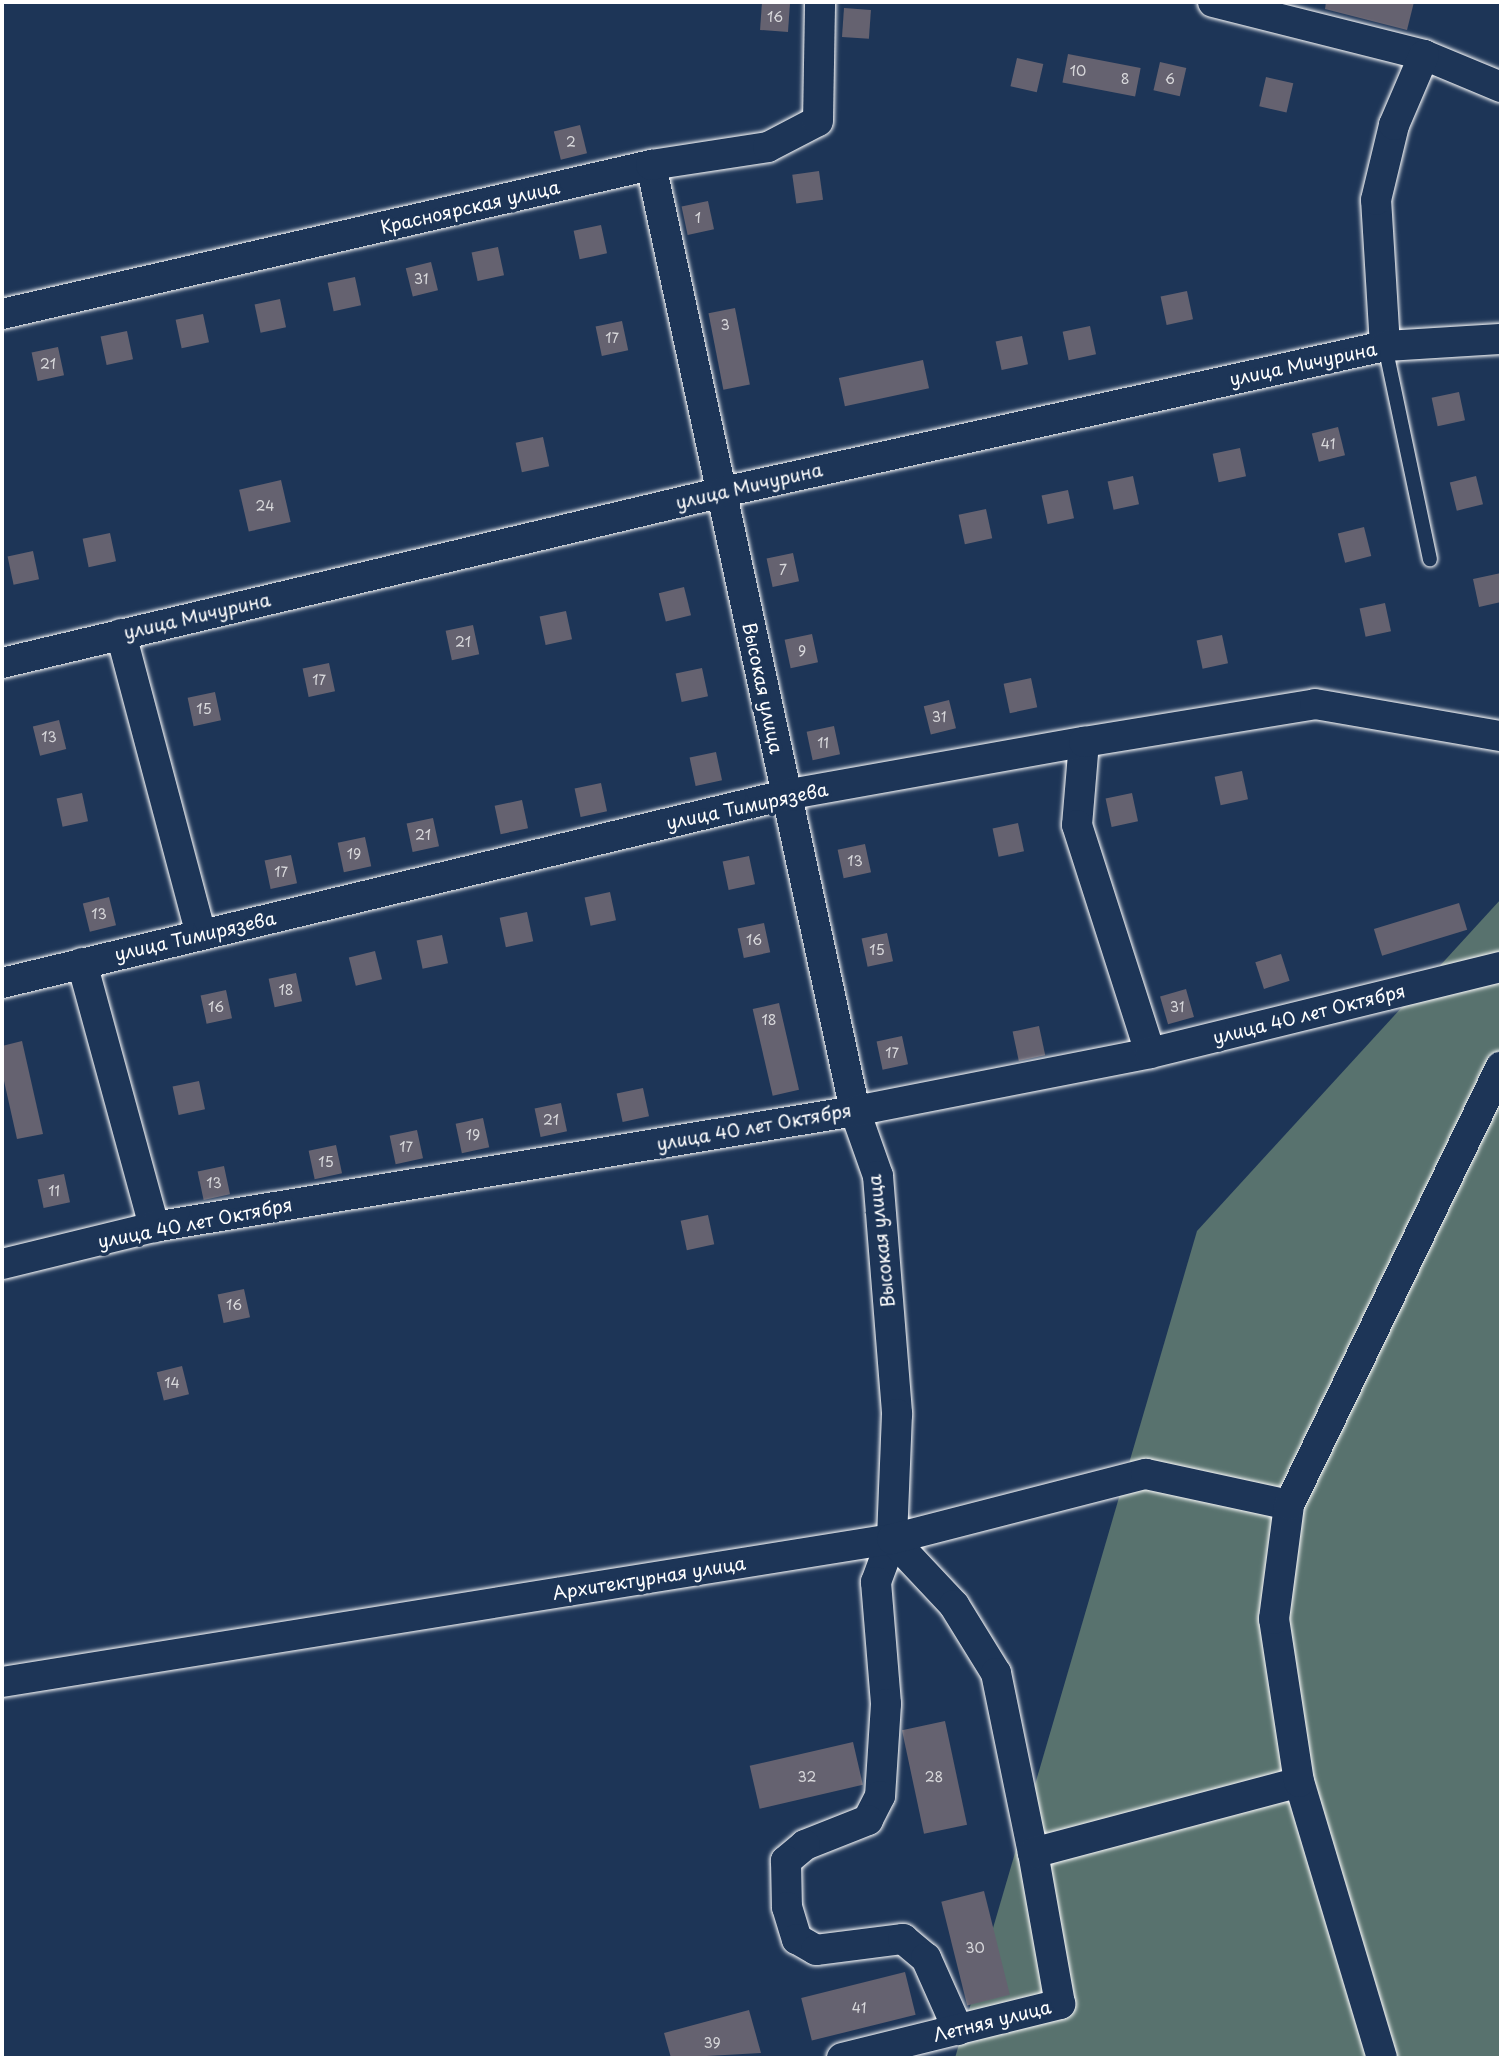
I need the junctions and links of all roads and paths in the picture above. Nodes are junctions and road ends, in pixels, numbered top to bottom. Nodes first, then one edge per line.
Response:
1 (820, 2) edge
2 (1213, 2) edge
3 (1424, 55) junction
4 (1501, 87) edge
5 (651, 165) junction
6 (2, 314) edge
7 (1501, 339) edge
8 (1385, 346) junction
9 (723, 492) junction
10 (1430, 559) dead end
11 (121, 634) junction
12 (2, 663) edge
13 (1501, 736) edge
14 (1084, 742) junction
15 (785, 795) junction
16 (201, 935) junction
17 (82, 963) junction
18 (1501, 967) edge
19 (2, 983) edge
20 (1150, 1053) junction
21 (1501, 1067) edge
22 (855, 1111) junction
23 (154, 1227) junction
24 (2, 1264) edge
25 (1289, 1506) junction
26 (892, 1539) junction
27 (2, 1682) edge
28 (1299, 1782) junction
29 (1033, 1853) junction
30 (958, 2030) junction
31 (842, 2058) edge
32 (1382, 2058) edge

1 - 5 street, Красноярская улица
2 - 3 street
3 - 4 street
3 - 8 street
5 - 6 street, Красноярская улица
5 - 9 street, Высокая улица
7 - 8 street, улица Мичурина
8 - 9 street, улица Мичурина
8 - 10 lane
9 - 11 street, улица Мичурина
9 - 15 street, Высокая улица
11 - 12 street, улица Мичурина
11 - 16 street
13 - 14 street, улица Тимирязева
14 - 15 street, улица Тимирязева
14 - 20 street
15 - 16 street, улица Тимирязева
15 - 22 street, Высокая улица
16 - 17 street, улица Тимирязева
17 - 19 street, улица Тимирязева
17 - 23 street
18 - 20 street, улица 40 лет Октября
20 - 22 street, улица 40 лет Октября
21 - 25 street
22 - 23 street, улица 40 лет Октября
22 - 26 street, Высокая улица
23 - 24 street, улица 40 лет Октября
25 - 26 street, Архитектурная улица
25 - 28 street
26 - 27 street, Архитектурная улица
26 - 29 street
26 - 30 street, Высокая улица
28 - 29 street
28 - 32 street
29 - 30 street, Летняя улица
30 - 31 street, Летняя улица

